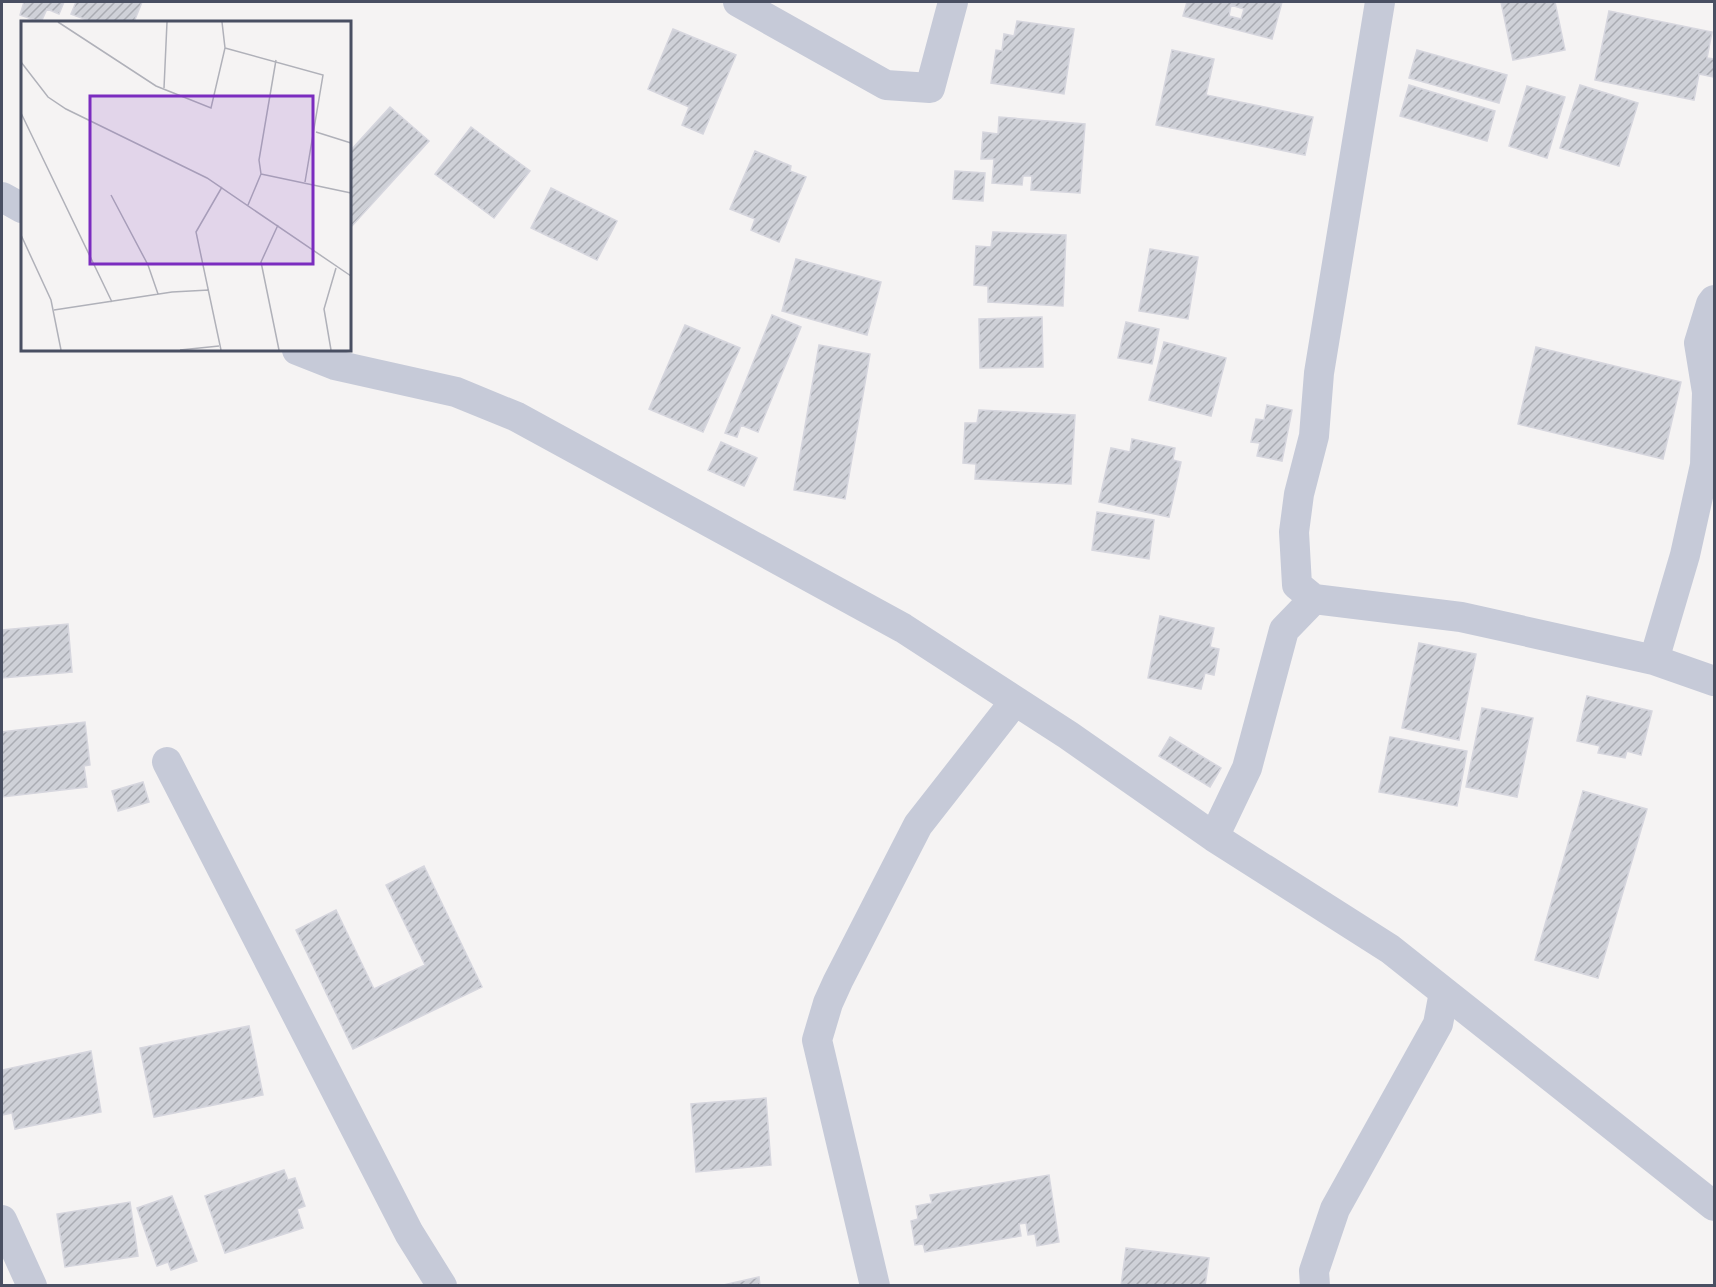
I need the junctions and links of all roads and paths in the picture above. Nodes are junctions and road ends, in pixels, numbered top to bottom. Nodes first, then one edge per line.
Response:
1 (738, 2) edge
2 (953, 2) edge
3 (1380, 2) edge
4 (2, 197) edge
5 (21, 207) edge
6 (1714, 300) edge
7 (300, 351) edge
8 (1314, 598) junction
9 (1654, 660) junction
10 (1714, 681) edge
11 (1015, 701) junction
12 (167, 762) dead end
13 (1214, 837) junction
14 (1444, 992) junction
15 (1714, 1206) edge
16 (2, 1220) edge
17 (32, 1286) edge
18 (442, 1286) edge
19 (875, 1286) edge
20 (1315, 1286) edge

1 - 2 street
3 - 8 street
4 - 5 street
6 - 9 street
7 - 11 street
8 - 9 street
8 - 13 street
9 - 10 street
11 - 13 street
11 - 19 street
12 - 18 street
13 - 14 street
14 - 15 street
14 - 20 street
16 - 17 street

